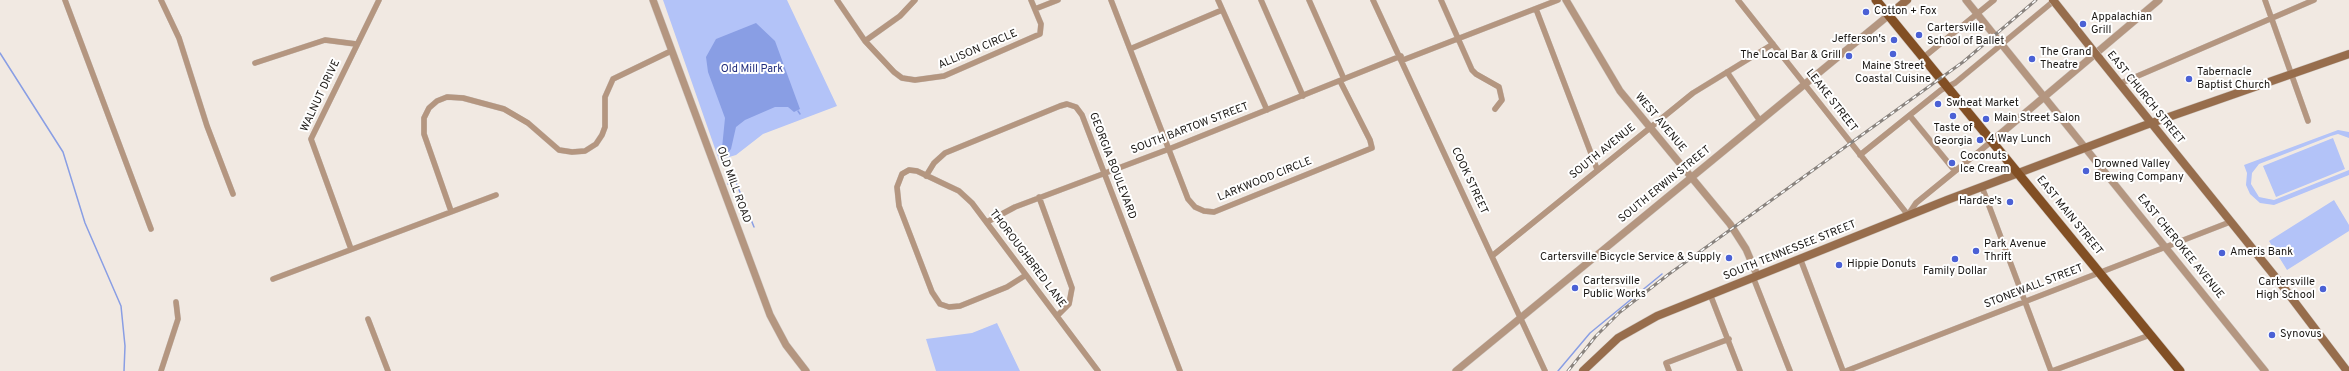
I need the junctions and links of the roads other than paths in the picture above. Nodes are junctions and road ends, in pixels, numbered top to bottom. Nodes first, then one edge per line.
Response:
1 (65, 0) edge
2 (161, 0) edge
3 (379, 0) edge
4 (653, 0) edge
5 (837, 0) edge
6 (915, 0) edge
7 (1031, 0) edge
8 (1058, 0) edge
9 (1111, 0) edge
10 (1218, 0) edge
11 (1261, 0) edge
12 (1309, 0) edge
13 (1374, 0) edge
14 (1441, 0) edge
15 (1558, 0) edge
16 (1566, 0) edge
17 (1738, 0) edge
18 (1876, 0) edge
19 (1907, 0) edge
20 (1966, 0) edge
21 (1994, 0) edge
22 (2054, 0) edge
23 (2159, 0) edge
24 (2265, 0) edge
25 (2314, 0) edge
26 (1035, 9) junction
27 (1536, 9) junction
28 (1222, 10) junction
29 (1977, 14) junction
30 (1888, 15) junction
31 (2271, 18) junction
32 (1458, 39) junction
33 (865, 41) junction
34 (356, 44) junction
35 (1773, 44) junction
36 (2001, 44) junction
37 (1130, 49) junction
38 (671, 51) junction
39 (2349, 54) edge
40 (2097, 56) junction
41 (1924, 57) junction
42 (1402, 58) junction
43 (255, 63) dead end
44 (1727, 72) junction
45 (2291, 74) junction
46 (1342, 80) junction
47 (2119, 84) junction
48 (1805, 85) junction
49 (1949, 86) junction
50 (1303, 96) junction
51 (2044, 97) junction
52 (1495, 109) dead end
53 (1267, 110) junction
54 (1910, 116) junction
55 (1760, 121) junction
56 (2308, 121) dead end
57 (2151, 124) junction
58 (1649, 128) junction
59 (1992, 141) junction
60 (2086, 148) junction
61 (1169, 149) junction
62 (1860, 155) junction
63 (1597, 169) junction
64 (1955, 171) junction
65 (1104, 173) junction
66 (2018, 173) junction
67 (926, 176) junction
68 (1692, 177) junction
69 (1982, 187) junction
70 (233, 194) dead end
71 (496, 196) dead end
72 (1039, 198) junction
73 (452, 211) junction
74 (1908, 215) junction
75 (987, 222) junction
76 (2230, 222) junction
77 (151, 229) dead end
78 (2165, 247) junction
79 (351, 249) junction
80 (1492, 256) junction
81 (1800, 258) junction
82 (2099, 272) junction
83 (1026, 275) junction
84 (1755, 276) junction
85 (272, 279) dead end
86 (1710, 294) junction
87 (2025, 301) junction
88 (176, 302) dead end
89 (1057, 316) junction
90 (1521, 317) junction
91 (368, 319) dead end
92 (2150, 335) junction
93 (1728, 339) junction
94 (2335, 355) junction
95 (2349, 365) edge
96 (161, 371) edge
97 (388, 371) edge
98 (806, 371) edge
99 (1098, 371) edge
100 (1180, 371) edge
101 (1456, 371) edge
102 (1545, 371) edge
103 (1583, 371) edge
104 (1669, 371) edge
105 (1740, 371) edge
106 (1790, 371) edge
107 (1843, 371) edge
108 (1846, 371) edge
109 (2051, 371) edge
110 (2179, 371) edge
111 (2265, 371) edge
112 (2346, 371) edge

1 - 77 street
2 - 70 street
3 - 34 street, WALNUT DRIVE
4 - 38 street, OLD MILL ROAD
5 - 33 street, ALLISON CIRCLE
6 - 33 street
7 - 26 street
8 - 26 street
9 - 37 street, LARKWOOD CIRCLE
10 - 28 street
11 - 50 street
12 - 46 street
13 - 42 street, COOK STREET
14 - 32 street
15 - 27 street, SOUTH BARTOW STREET
16 - 58 street, WEST AVENUE
17 - 35 street, LEAKE STREET
18 - 30 main road, EAST MAIN STREET
19 - 30 main road
20 - 29 street, EAST CHEROKEE AVENUE
21 - 29 street
22 - 36 street
22 - 40 street, EAST CHURCH STREET
22 - 40 main road, EAST CHURCH STREET, bridge
23 - 40 street
24 - 31 street
25 - 31 street
26 - 33 street, ALLISON CIRCLE
27 - 32 street, SOUTH BARTOW STREET
27 - 63 street
28 - 37 street
28 - 53 street
29 - 36 street, EAST CHEROKEE AVENUE
29 - 41 street
30 - 41 main road, EAST MAIN STREET
30 - 48 street, SOUTH ERWIN STREET
31 - 45 street
31 - 47 street
32 - 42 street, SOUTH BARTOW STREET
32 - 52 street
34 - 43 street
34 - 79 street, WALNUT DRIVE
35 - 44 street, SOUTH AVENUE
35 - 48 street, LEAKE STREET
36 - 49 street
36 - 51 street, EAST CHEROKEE AVENUE
37 - 61 street, LARKWOOD CIRCLE
38 - 73 street
38 - 98 street, OLD MILL ROAD
39 - 45 main road, SOUTH TENNESSEE STREET
40 - 47 main road, EAST CHURCH STREET
40 - 51 street
41 - 49 main road, EAST MAIN STREET
42 - 46 street, SOUTH BARTOW STREET
42 - 80 street, COOK STREET
44 - 55 street
44 - 58 street, SOUTH AVENUE
45 - 56 street
45 - 57 main road, SOUTH TENNESSEE STREET
46 - 50 street, SOUTH BARTOW STREET
46 - 61 street, LARKWOOD CIRCLE
47 - 57 main road, EAST CHURCH STREET
48 - 55 street, SOUTH ERWIN STREET
48 - 62 street, LEAKE STREET
49 - 54 street
49 - 59 main road, EAST MAIN STREET
50 - 53 street, SOUTH BARTOW STREET
51 - 59 street
51 - 60 street, EAST CHEROKEE AVENUE
53 - 61 street, SOUTH BARTOW STREET
54 - 62 street
54 - 64 street
55 - 68 street, SOUTH ERWIN STREET
57 - 60 main road, SOUTH TENNESSEE STREET
57 - 76 main road, EAST CHURCH STREET
58 - 63 street, SOUTH AVENUE
58 - 68 street, WEST AVENUE
59 - 64 street
59 - 66 main road, EAST MAIN STREET
60 - 66 main road, SOUTH TENNESSEE STREET
60 - 78 street, EAST CHEROKEE AVENUE
61 - 65 street, SOUTH BARTOW STREET
62 - 74 street, LEAKE STREET
63 - 80 street, SOUTH AVENUE
64 - 74 street
65 - 67 street, GEORGIA BOULEVARD
65 - 72 street, SOUTH BARTOW STREET
65 - 100 street, GEORGIA BOULEVARD
66 - 69 main road, SOUTH TENNESSEE STREET
66 - 82 main road, EAST MAIN STREET
67 - 75 street, THOROUGHBRED LANE
67 - 83 street, THOROUGHBRED LANE
68 - 84 street, WEST AVENUE
68 - 90 street, SOUTH ERWIN STREET
69 - 74 main road, SOUTH TENNESSEE STREET
69 - 87 street
71 - 73 street
72 - 75 street, SOUTH BARTOW STREET
72 - 89 street
73 - 79 street
74 - 81 main road, SOUTH TENNESSEE STREET
75 - 83 street, THOROUGHBRED LANE
76 - 78 street, STONEWALL STREET
76 - 94 main road, EAST CHURCH STREET
78 - 82 street, STONEWALL STREET
78 - 111 street, EAST CHEROKEE AVENUE
79 - 85 street
80 - 90 street, COOK STREET
81 - 84 main road, SOUTH TENNESSEE STREET
81 - 107 street
82 - 87 street, STONEWALL STREET
82 - 92 main road, EAST MAIN STREET
83 - 89 street, THOROUGHBRED LANE
84 - 86 main road, SOUTH TENNESSEE STREET
84 - 106 street
86 - 93 street
86 - 103 main road, SOUTH TENNESSEE STREET
87 - 108 street, STONEWALL STREET
87 - 109 street
88 - 96 street
89 - 99 street, THOROUGHBRED LANE
90 - 101 street, SOUTH ERWIN STREET
90 - 102 street, COOK STREET
91 - 97 street
92 - 109 street
92 - 110 main road, EAST MAIN STREET
93 - 104 street
93 - 105 street
94 - 95 main road
94 - 112 main road, EAST CHURCH STREET

